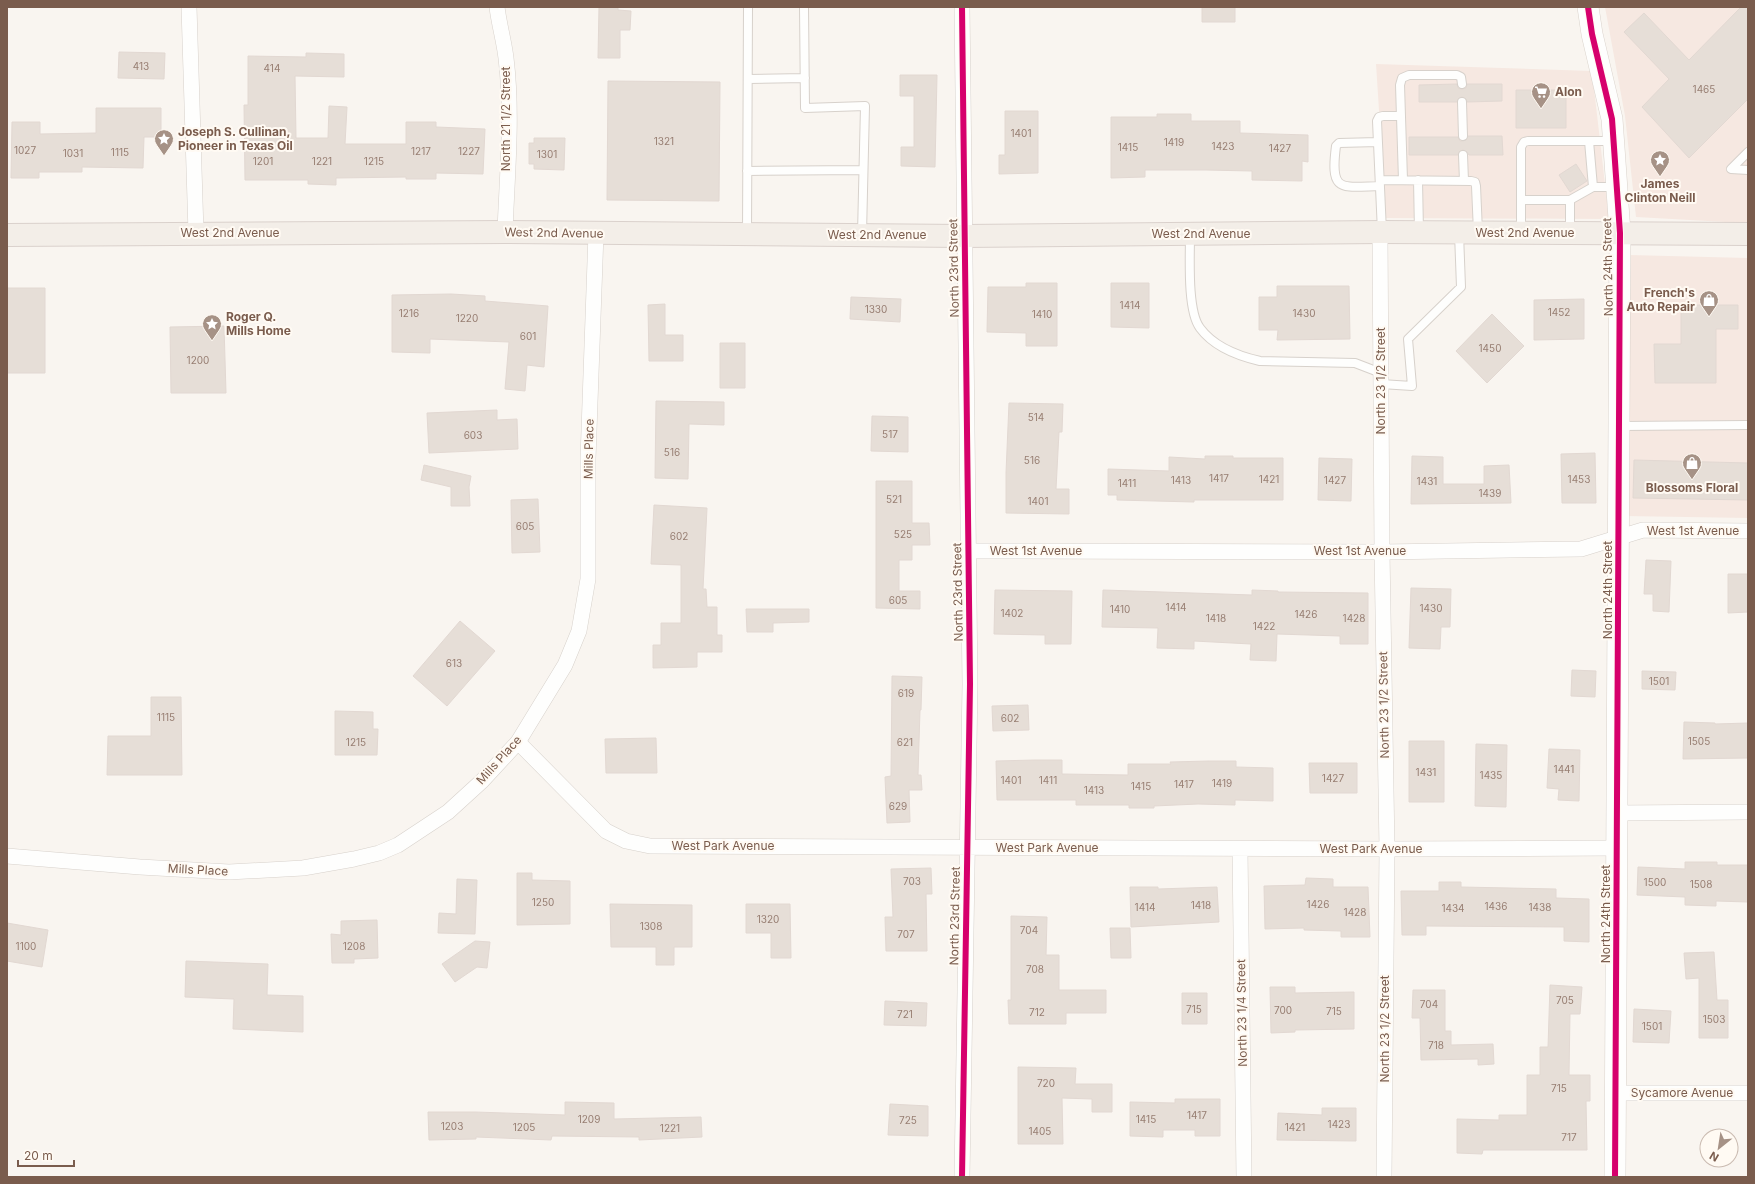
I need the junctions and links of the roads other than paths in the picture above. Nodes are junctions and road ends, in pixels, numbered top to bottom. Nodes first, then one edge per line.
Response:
1 (189, 7) edge
2 (498, 7) edge
3 (748, 7) edge
4 (804, 7) edge
5 (962, 7) edge
6 (1588, 7) edge
7 (805, 78) junction
8 (748, 79) junction
9 (1462, 81) dead end
10 (1462, 102) dead end
11 (1401, 116) junction
12 (1463, 136) dead end
13 (1589, 141) junction
14 (1614, 141) junction
15 (1378, 142) junction
16 (1748, 152) edge
17 (1463, 155) dead end
18 (863, 170) junction
19 (1748, 170) edge
20 (747, 171) junction
21 (1403, 180) junction
22 (1418, 180) junction
23 (1464, 181) junction
24 (1380, 183) junction
25 (1593, 187) junction
26 (1617, 187) junction
27 (1521, 200) junction
28 (1570, 200) junction
29 (505, 232) junction
30 (1381, 232) junction
31 (196, 233) junction
32 (596, 233) junction
33 (1419, 233) junction
34 (1468, 233) junction
35 (1520, 233) junction
36 (1570, 233) junction
37 (1190, 234) junction
38 (1620, 234) junction
39 (1748, 234) edge
40 (7, 235) edge
41 (747, 235) junction
42 (862, 235) junction
43 (964, 236) junction
44 (1381, 378) junction
45 (1748, 425) edge
46 (1619, 426) junction
47 (1748, 531) edge
48 (1619, 537) junction
49 (968, 551) junction
50 (1382, 552) junction
51 (518, 742) junction
52 (1748, 812) edge
53 (1617, 813) junction
54 (967, 848) junction
55 (1617, 848) junction
56 (1240, 849) junction
57 (1387, 849) junction
58 (7, 856) edge
59 (1615, 1093) junction
60 (1748, 1093) edge
61 (962, 1177) edge
62 (1244, 1177) edge
63 (1384, 1177) edge
64 (1615, 1177) edge

1 - 31 street
2 - 29 street, North 21 1/2 Street
3 - 8 lane
4 - 7 lane
5 - 43 street, North 23rd Street
6 - 14 street, North 24th Street
7 - 8 lane
7 - 18 lane
8 - 20 lane
9 - 11 lane
10 - 12 lane
11 - 15 lane
11 - 21 lane
13 - 14 lane
13 - 25 lane
13 - 27 lane
14 - 26 street, North 24th Street
15 - 24 lane
15 - 24 lane
16 - 19 lane
17 - 23 lane
18 - 20 lane
18 - 42 lane
20 - 41 lane
21 - 22 lane
21 - 24 lane
22 - 23 lane
22 - 33 lane
23 - 34 lane
24 - 30 lane
25 - 26 lane
25 - 28 lane
26 - 38 street, North 24th Street
27 - 28 lane
27 - 35 lane
28 - 36 lane
29 - 31 main road, West 2nd Avenue
29 - 32 main road, West 2nd Avenue
30 - 33 main road, West 2nd Avenue
30 - 37 main road, West 2nd Avenue
30 - 44 street, North 23 1/2 Street
31 - 40 main road, West 2nd Avenue
32 - 41 main road, West 2nd Avenue
32 - 51 street, Mills Place
33 - 34 main road, West 2nd Avenue
34 - 35 main road, West 2nd Avenue
34 - 44 lane
35 - 36 main road, West 2nd Avenue
36 - 38 main road, West 2nd Avenue
37 - 43 main road, West 2nd Avenue
37 - 44 lane
38 - 39 main road, West 2nd Avenue
38 - 46 street, North 24th Street
41 - 42 main road, West 2nd Avenue
42 - 43 main road, West 2nd Avenue
43 - 49 street, North 23rd Street
44 - 50 street, North 23 1/2 Street
45 - 46 lane
46 - 48 street, North 24th Street
47 - 48 street, West 1st Avenue
48 - 50 street, West 1st Avenue
48 - 53 street, North 24th Street
49 - 50 street, West 1st Avenue
49 - 54 street, North 23rd Street
50 - 57 street, North 23 1/2 Street
51 - 54 street, West Park Avenue
51 - 58 street, Mills Place
52 - 53 street
53 - 55 street, North 24th Street
54 - 56 street, West Park Avenue
54 - 61 street, North 23rd Street
55 - 57 street, West Park Avenue
55 - 59 street, North 24th Street
56 - 57 street, West Park Avenue
56 - 62 street, North 23 1/4 Street
57 - 63 street, North 23 1/2 Street
59 - 60 street, Sycamore Avenue
59 - 64 street, North 24th Street

